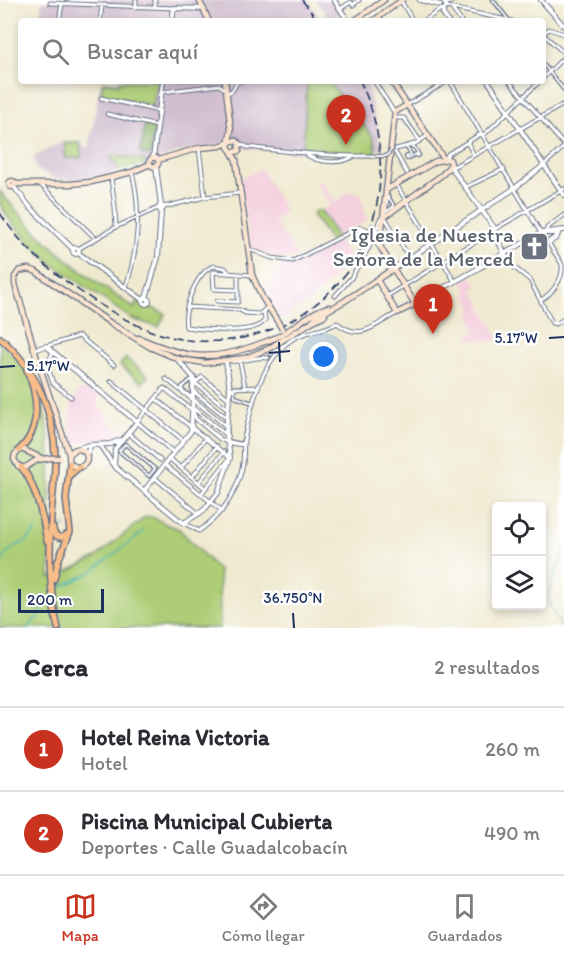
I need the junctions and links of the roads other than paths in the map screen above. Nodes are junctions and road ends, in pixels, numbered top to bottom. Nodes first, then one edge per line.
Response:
1 (95, 0) edge
2 (109, 0) edge
3 (128, 0) edge
4 (136, 0) edge
5 (155, 0) edge
6 (199, 0) edge
7 (334, 0) edge
8 (359, 0) edge
9 (384, 0) edge
10 (401, 0) edge
11 (420, 0) edge
12 (454, 0) edge
13 (493, 0) edge
14 (541, 0) edge
15 (87, 2) edge
16 (50, 3) dead end
17 (62, 4) junction
18 (95, 5) junction
19 (102, 5) junction
20 (109, 5) junction
21 (127, 6) junction
22 (444, 6) edge
23 (136, 7) junction
24 (155, 7) junction
25 (174, 8) junction
26 (204, 9) junction
27 (340, 9) junction
28 (60, 18) edge
29 (100, 18) edge
30 (172, 18) edge
31 (208, 18) edge
32 (346, 18) edge
33 (358, 18) edge
34 (376, 18) edge
35 (411, 18) edge
36 (428, 18) edge
37 (458, 18) edge
38 (497, 18) edge
39 (508, 18) edge
40 (564, 26) edge
41 (546, 32) edge
42 (564, 34) edge
43 (546, 37) edge
44 (564, 55) edge
45 (546, 68) edge
46 (549, 72) junction
47 (546, 75) edge
48 (163, 84) edge
49 (225, 84) edge
50 (237, 84) edge
51 (376, 84) edge
52 (393, 84) edge
53 (444, 84) edge
54 (451, 84) edge
55 (490, 84) edge
56 (511, 84) edge
57 (536, 84) edge
58 (219, 85) joint
59 (564, 90) edge
60 (162, 92) junction
61 (227, 92) junction
62 (101, 98) dead end
63 (523, 98) junction
64 (564, 104) edge
65 (407, 105) junction
66 (159, 111) junction
67 (508, 112) junction
68 (107, 114) dead end
69 (395, 115) junction
70 (540, 118) junction
71 (157, 126) junction
72 (520, 129) junction
73 (231, 130) junction
74 (484, 135) junction
75 (428, 136) junction
76 (420, 141) junction
77 (230, 142) junction
78 (467, 142) junction
79 (220, 146) junction
80 (239, 146) junction
81 (490, 146) junction
82 (564, 146) edge
83 (199, 148) junction
84 (230, 151) junction
85 (392, 153) junction
86 (419, 155) joint
87 (474, 155) junction
88 (375, 156) joint
89 (155, 159) junction
90 (444, 159) junction
91 (236, 160) junction
92 (150, 164) junction
93 (544, 165) junction
94 (156, 166) junction
95 (450, 167) junction
96 (504, 169) junction
97 (132, 172) junction
98 (407, 173) dead end
99 (111, 178) junction
100 (39, 183) junction
101 (396, 184) junction
102 (15, 185) joint
103 (466, 188) junction
104 (515, 188) junction
105 (386, 190) junction
106 (563, 192) edge
107 (240, 193) junction
108 (205, 197) junction
109 (406, 202) junction
110 (161, 208) junction
111 (482, 209) junction
112 (529, 210) junction
113 (385, 215) junction
114 (564, 215) edge
115 (138, 217) junction
116 (116, 227) junction
117 (494, 230) junction
118 (561, 231) edge
119 (374, 234) junction
120 (543, 234) junction
121 (95, 238) junction
122 (431, 244) junction
123 (380, 246) junction
124 (247, 249) junction
125 (77, 251) junction
126 (505, 254) junction
127 (409, 257) junction
128 (443, 263) junction
129 (393, 269) junction
130 (229, 273) junction
131 (238, 274) junction
132 (252, 275) junction
133 (377, 280) junction
134 (454, 282) junction
135 (404, 286) junction
136 (125, 288) junction
137 (237, 290) junction
138 (335, 296) dead end
139 (387, 296) junction
140 (541, 300) junction
141 (217, 301) dead end
142 (415, 304) junction
143 (337, 305) junction
144 (187, 307) junction
145 (266, 309) junction
146 (318, 311) junction
147 (325, 311) junction
148 (397, 313) junction
149 (564, 319) edge
150 (108, 320) junction
151 (283, 331) junction
152 (0, 338) edge
153 (46, 346) junction
154 (34, 350) junction
155 (53, 352) junction
156 (19, 356) junction
157 (190, 356) junction
158 (214, 356) junction
159 (205, 357) junction
160 (270, 358) junction
161 (228, 361) junction
162 (182, 362) junction
163 (240, 362) junction
164 (205, 363) junction
165 (214, 363) junction
166 (114, 364) dead end
167 (166, 379) dead end
168 (111, 381) dead end
169 (195, 384) junction
170 (245, 387) junction
171 (258, 387) junction
172 (230, 389) junction
173 (193, 391) junction
174 (71, 397) dead end
175 (156, 399) junction
176 (193, 399) junction
177 (228, 399) junction
178 (227, 408) junction
179 (193, 409) junction
180 (146, 410) junction
181 (226, 417) junction
182 (137, 422) junction
183 (226, 426) junction
184 (192, 428) junction
185 (128, 433) junction
186 (227, 436) junction
187 (206, 438) junction
188 (121, 440) junction
189 (184, 441) junction
190 (66, 442) junction
191 (229, 442) junction
192 (92, 445) junction
193 (100, 445) junction
194 (244, 445) junction
195 (217, 446) junction
196 (76, 449) junction
197 (19, 450) junction
198 (224, 452) junction
199 (175, 453) junction
200 (69, 454) junction
201 (31, 455) junction
202 (86, 455) junction
203 (61, 458) junction
204 (230, 458) junction
205 (43, 459) junction
206 (170, 459) junction
207 (160, 460) dead end
208 (31, 462) junction
209 (70, 462) junction
210 (165, 465) junction
211 (114, 466) junction
212 (79, 467) junction
213 (21, 468) junction
214 (181, 468) junction
215 (149, 476) joint
216 (69, 477) junction
217 (192, 477) junction
218 (155, 478) junction
219 (199, 483) junction
220 (206, 488) junction
221 (144, 491) junction
222 (202, 494) junction
223 (211, 502) junction
224 (222, 511) junction
225 (199, 514) junction
226 (51, 518) junction
227 (184, 523) junction
228 (70, 528) junction
229 (51, 565) junction
230 (52, 592) junction
231 (58, 628) edge

1 - 18 street
2 - 20 street
3 - 21 street
4 - 23 street
5 - 24 street
6 - 26 main road
7 - 27 street
8 - 27 street
9 - 33 main road
10 - 34 main road
10 - 35 street
11 - 22 street
12 - 22 street
13 - 39 street
14 - 40 street
15 - 17 street
15 - 18 street
16 - 17 street
17 - 28 street
18 - 19 street
19 - 20 street
19 - 29 street
20 - 21 street
21 - 23 street
22 - 36 street
22 - 37 street
22 - 38 street
23 - 24 street
24 - 25 street
25 - 26 street
25 - 30 street
26 - 31 main road
27 - 32 street
41 - 42 street
43 - 44 street
44 - 46 street
45 - 46 street
46 - 47 street
46 - 59 street
48 - 60 street
49 - 61 main road
50 - 61 street
51 - 69 street
52 - 65 main road
53 - 65 street
54 - 74 street
55 - 67 street
56 - 63 street
57 - 63 street
58 - 60 street
58 - 61 street
60 - 66 street
61 - 73 main road
62 - 66 street
63 - 67 street
63 - 70 street
64 - 70 street
65 - 69 main road
65 - 75 main road
66 - 71 street
67 - 72 street
67 - 74 street
68 - 71 street
69 - 76 street
69 - 85 main road
70 - 72 street
70 - 82 street
71 - 89 street
72 - 81 street
72 - 93 street
73 - 77 main road
73 - 80 main road
74 - 78 street
74 - 81 street
75 - 76 street
75 - 90 main road
76 - 85 street
77 - 79 main road
77 - 80 main road
77 - 84 main road
78 - 87 street
78 - 90 street
79 - 83 main road
79 - 84 main road
80 - 84 main road
80 - 88 street
80 - 91 main road
81 - 87 street
81 - 96 street
82 - 93 street
83 - 89 main road
83 - 108 street
84 - 91 main road
85 - 88 street, bridge
85 - 98 street
85 - 105 main road
86 - 86 street
87 - 95 street
89 - 92 main road
89 - 94 main road
90 - 95 main road
90 - 101 main road
91 - 107 main road
92 - 94 main road
92 - 97 main road
93 - 104 street
93 - 106 street
94 - 110 street
95 - 103 street
95 - 109 main road
96 - 103 street
96 - 104 street
97 - 99 main road
97 - 115 street
99 - 100 main road
99 - 116 street
100 - 102 main road
100 - 121 street
101 - 105 main road
101 - 109 street
102 - 125 street
103 - 111 street
104 - 111 street
104 - 112 street
105 - 113 main road
106 - 112 street
107 - 108 street
107 - 124 main road
108 - 110 street
109 - 113 main road
109 - 122 street
110 - 115 street
110 - 136 street
111 - 117 street
111 - 122 street
112 - 117 street
112 - 120 street
113 - 119 street
113 - 123 main road
113 - 127 street
114 - 120 street
115 - 116 street
115 - 136 street
116 - 121 street
117 - 126 street
117 - 128 street
118 - 120 street
118 - 140 street
119 - 123 street
119 - 124 street, bridge
119 - 138 street
120 - 120 street
120 - 126 street
121 - 125 street
122 - 127 street
122 - 128 street
123 - 129 main road
124 - 132 main road
125 - 136 street
126 - 134 street
126 - 140 street
127 - 129 street
128 - 134 street
128 - 135 street
129 - 133 main road
129 - 135 main road
130 - 131 street
130 - 137 street
130 - 144 street
131 - 132 street
131 - 137 street
132 - 145 main road
133 - 139 main road
133 - 143 main road
134 - 142 street
135 - 139 street
135 - 142 main road
137 - 141 street
139 - 148 main road
140 - 149 street
142 - 148 main road
143 - 146 main road
143 - 147 main road
144 - 145 street
144 - 145 street
145 - 151 main road, bridge
146 - 147 main road
146 - 151 main road
147 - 161 main road
148 - 160 street
150 - 154 main road
150 - 157 main road
150 - 162 main road
151 - 158 main road
152 - 156 main road
153 - 154 street
153 - 155 street
153 - 166 street
154 - 190 main road
155 - 174 street
155 - 182 street
156 - 197 main road
156 - 226 main road
157 - 159 main road
157 - 162 main road
158 - 159 main road
158 - 165 main road
159 - 164 main road
160 - 163 street
160 - 171 street
161 - 163 street
161 - 165 main road
161 - 172 street
162 - 164 main road
162 - 169 street
163 - 170 street
164 - 165 main road
167 - 176 street
168 - 180 street
169 - 173 street
169 - 177 street
169 - 178 street
170 - 171 street
170 - 172 street
171 - 194 street
172 - 177 street
173 - 176 street
173 - 181 street
175 - 179 street
175 - 180 street
175 - 184 street
176 - 176 street
176 - 179 street
176 - 183 street
177 - 178 street
178 - 181 street
179 - 184 street
179 - 186 street
179 - 191 street
180 - 182 street
180 - 189 street
181 - 183 street
182 - 185 street
182 - 199 street
183 - 186 street
184 - 187 street
184 - 189 street
185 - 188 street
185 - 207 street
186 - 191 street
187 - 195 street
187 - 214 street
188 - 193 street
188 - 211 street
189 - 199 street
190 - 196 main road
190 - 200 main road
191 - 191 street
191 - 194 street
191 - 198 street
191 - 204 street
192 - 193 street
192 - 196 street
192 - 202 street
193 - 211 street
194 - 224 street
195 - 198 street
195 - 217 street
196 - 200 main road
196 - 202 main road
197 - 201 main road
197 - 213 main road
198 - 204 street
198 - 219 street
199 - 206 street
200 - 203 main road
200 - 209 main road
201 - 205 main road
201 - 208 main road
202 - 212 main road
203 - 205 main road, bridge
203 - 209 main road
204 - 220 street
204 - 223 street
205 - 208 main road
206 - 210 street
206 - 214 street
208 - 213 main road
209 - 212 main road
209 - 216 main road
210 - 218 street
210 - 222 street
211 - 221 street
212 - 216 main road
213 - 229 main road
214 - 217 street
215 - 215 street
216 - 228 main road
217 - 219 street
218 - 221 street
218 - 225 street
219 - 220 street
220 - 222 street
221 - 227 street
222 - 222 street
222 - 223 street
223 - 224 street
223 - 225 street
224 - 227 street
225 - 227 street
226 - 228 main road
226 - 229 main road
228 - 230 main road
229 - 230 main road
230 - 231 main road

